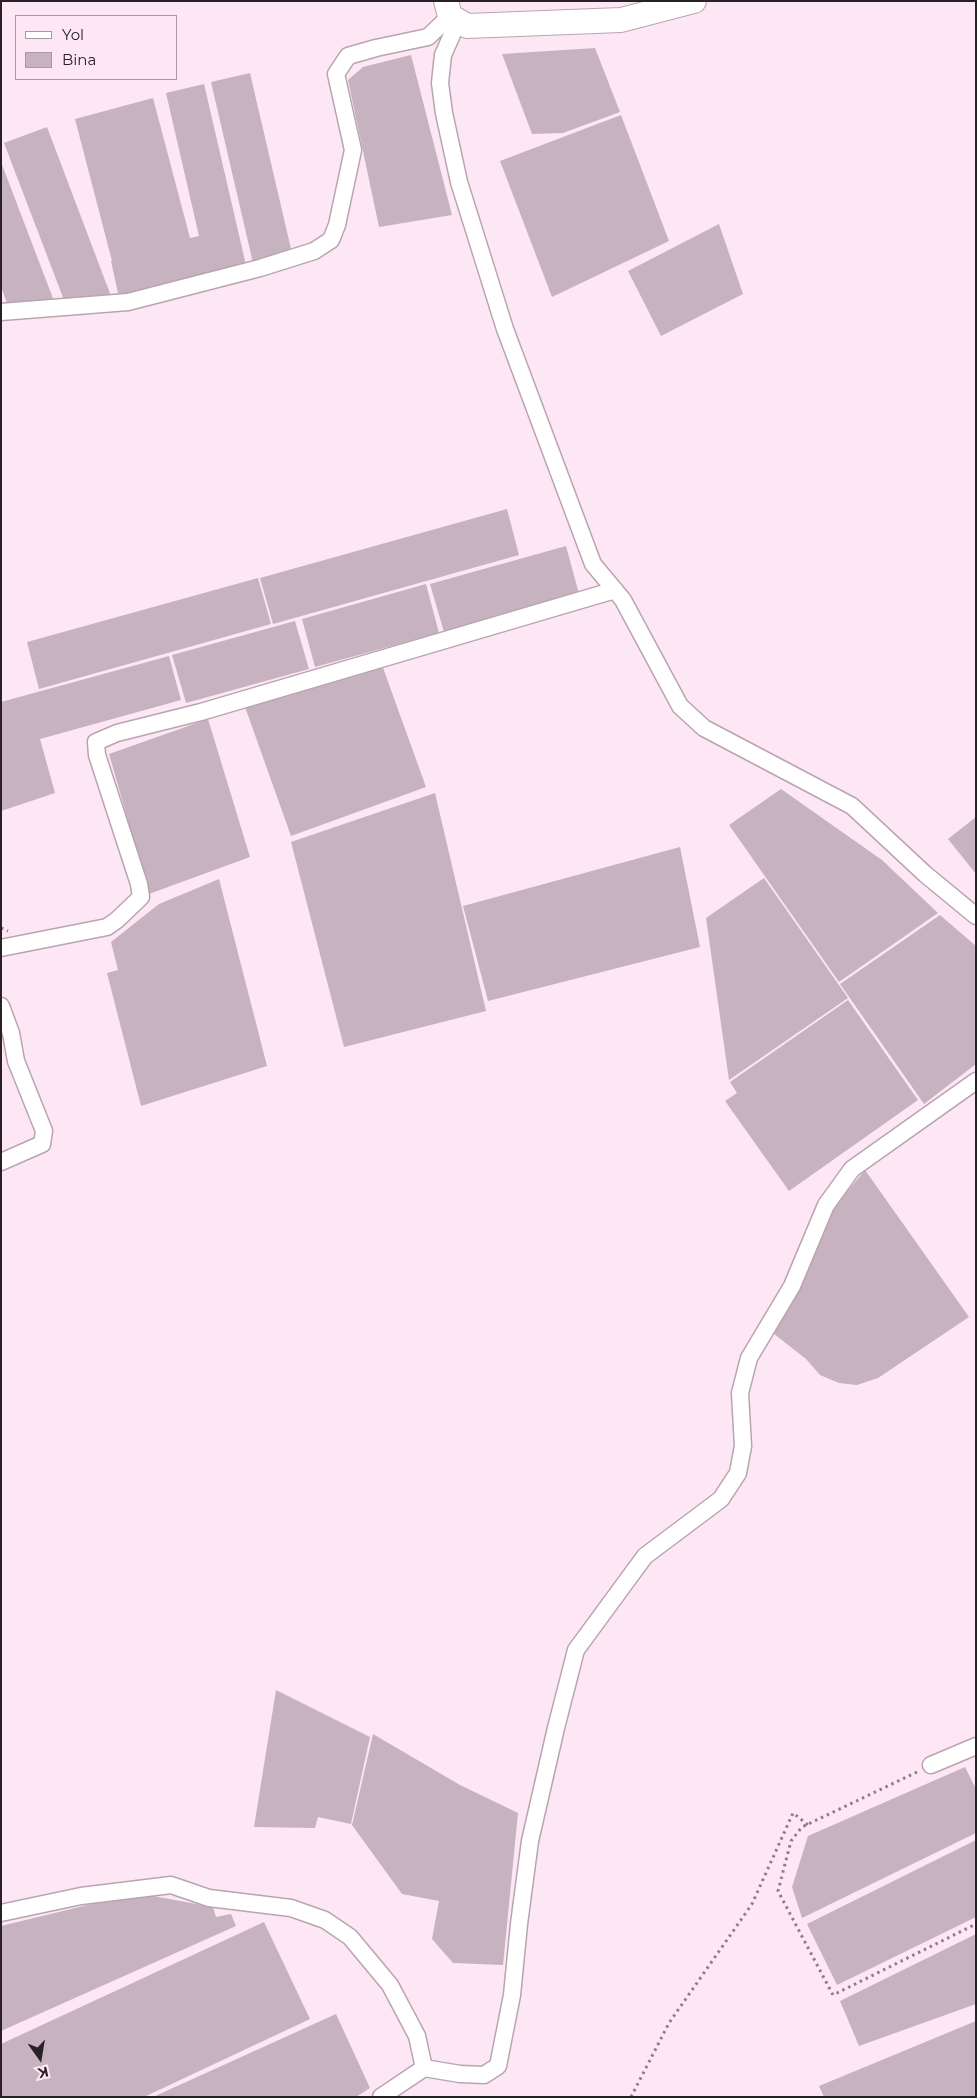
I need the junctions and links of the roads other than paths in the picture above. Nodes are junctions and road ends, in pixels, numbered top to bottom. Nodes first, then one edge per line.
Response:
1 (694, 1) edge
2 (451, 13) edge
3 (1, 312) edge
4 (615, 590) junction
5 (976, 916) edge
6 (1, 948) edge
7 (1, 1006) edge
8 (976, 1081) edge
9 (1, 1162) edge
10 (976, 1746) edge
11 (931, 1765) road end
12 (1, 1913) edge
13 (424, 2068) junction
14 (381, 2097) edge

1 - 2 street
2 - 3 street
2 - 4 street
4 - 5 street
4 - 6 street
7 - 9 street
8 - 13 street
10 - 11 street
12 - 13 street
13 - 14 street

